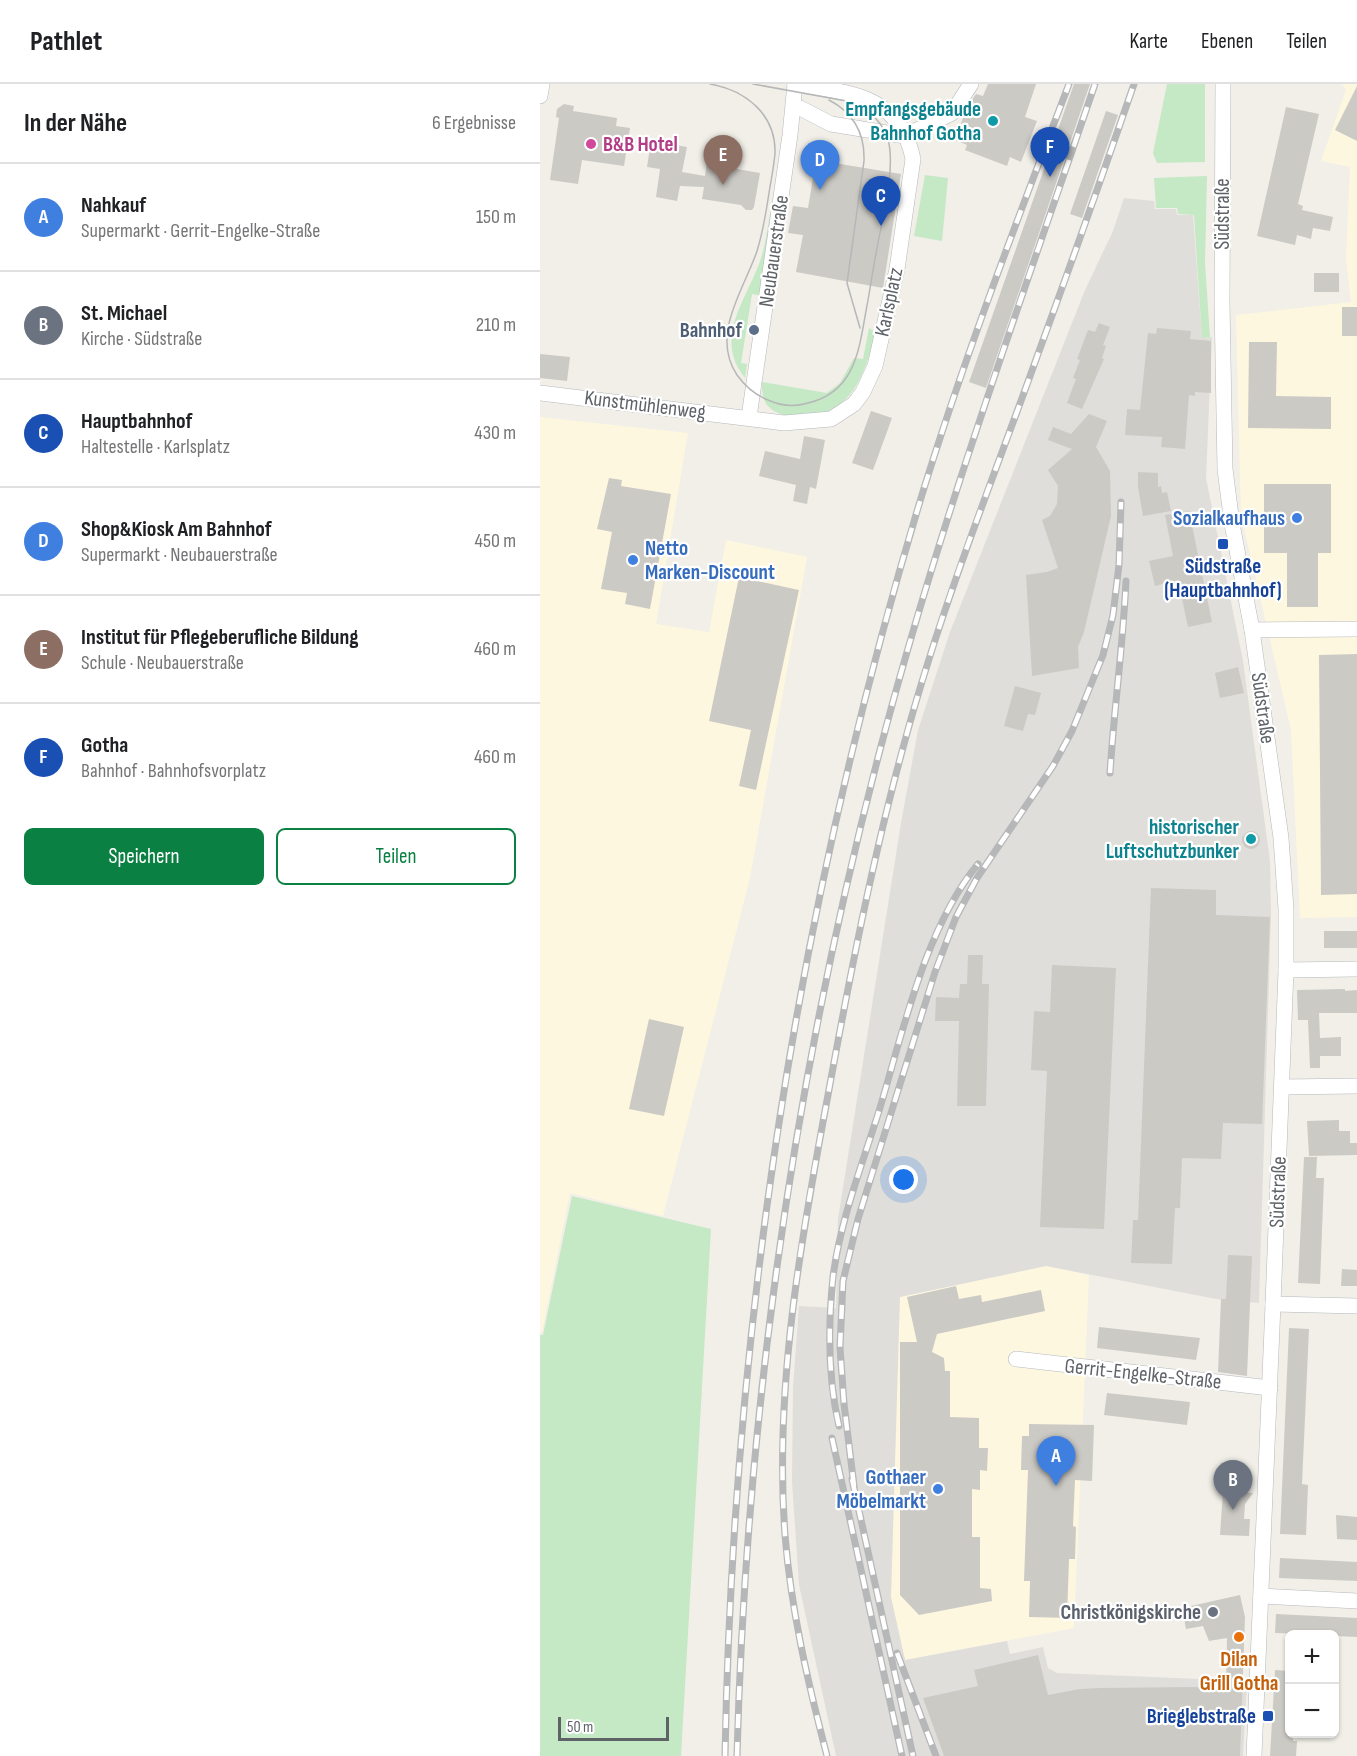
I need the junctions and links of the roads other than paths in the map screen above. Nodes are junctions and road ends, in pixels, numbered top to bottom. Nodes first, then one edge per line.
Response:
1 (542, 84) edge
2 (795, 84) edge
3 (971, 84) edge
4 (1223, 84) edge
5 (540, 96) edge
6 (800, 108) dead end
7 (905, 136) junction
8 (540, 393) edge
9 (749, 417) junction
10 (1357, 629) edge
11 (1252, 630) junction
12 (1357, 969) edge
13 (1286, 970) junction
14 (1357, 1086) edge
15 (1281, 1087) junction
16 (1274, 1304) junction
17 (1357, 1306) edge
18 (1016, 1359) dead end
19 (1270, 1388) junction
20 (1261, 1596) junction
21 (1357, 1601) edge
22 (1254, 1756) edge

1 - 5 street
2 - 7 street, Karlsplatz
2 - 9 street, Neubauerstraße
3 - 7 street
4 - 11 street, Südstraße
6 - 7 street
7 - 9 street, Karlsplatz
8 - 9 street, Kunstmühlenweg
10 - 11 street
11 - 13 street, Südstraße
12 - 13 street
13 - 15 street, Südstraße
14 - 15 street
15 - 16 street, Südstraße
16 - 17 street
16 - 19 street, Südstraße
18 - 19 street, Gerrit-Engelke-Straße
19 - 20 street, Südstraße
20 - 21 street
20 - 22 street, Südstraße

